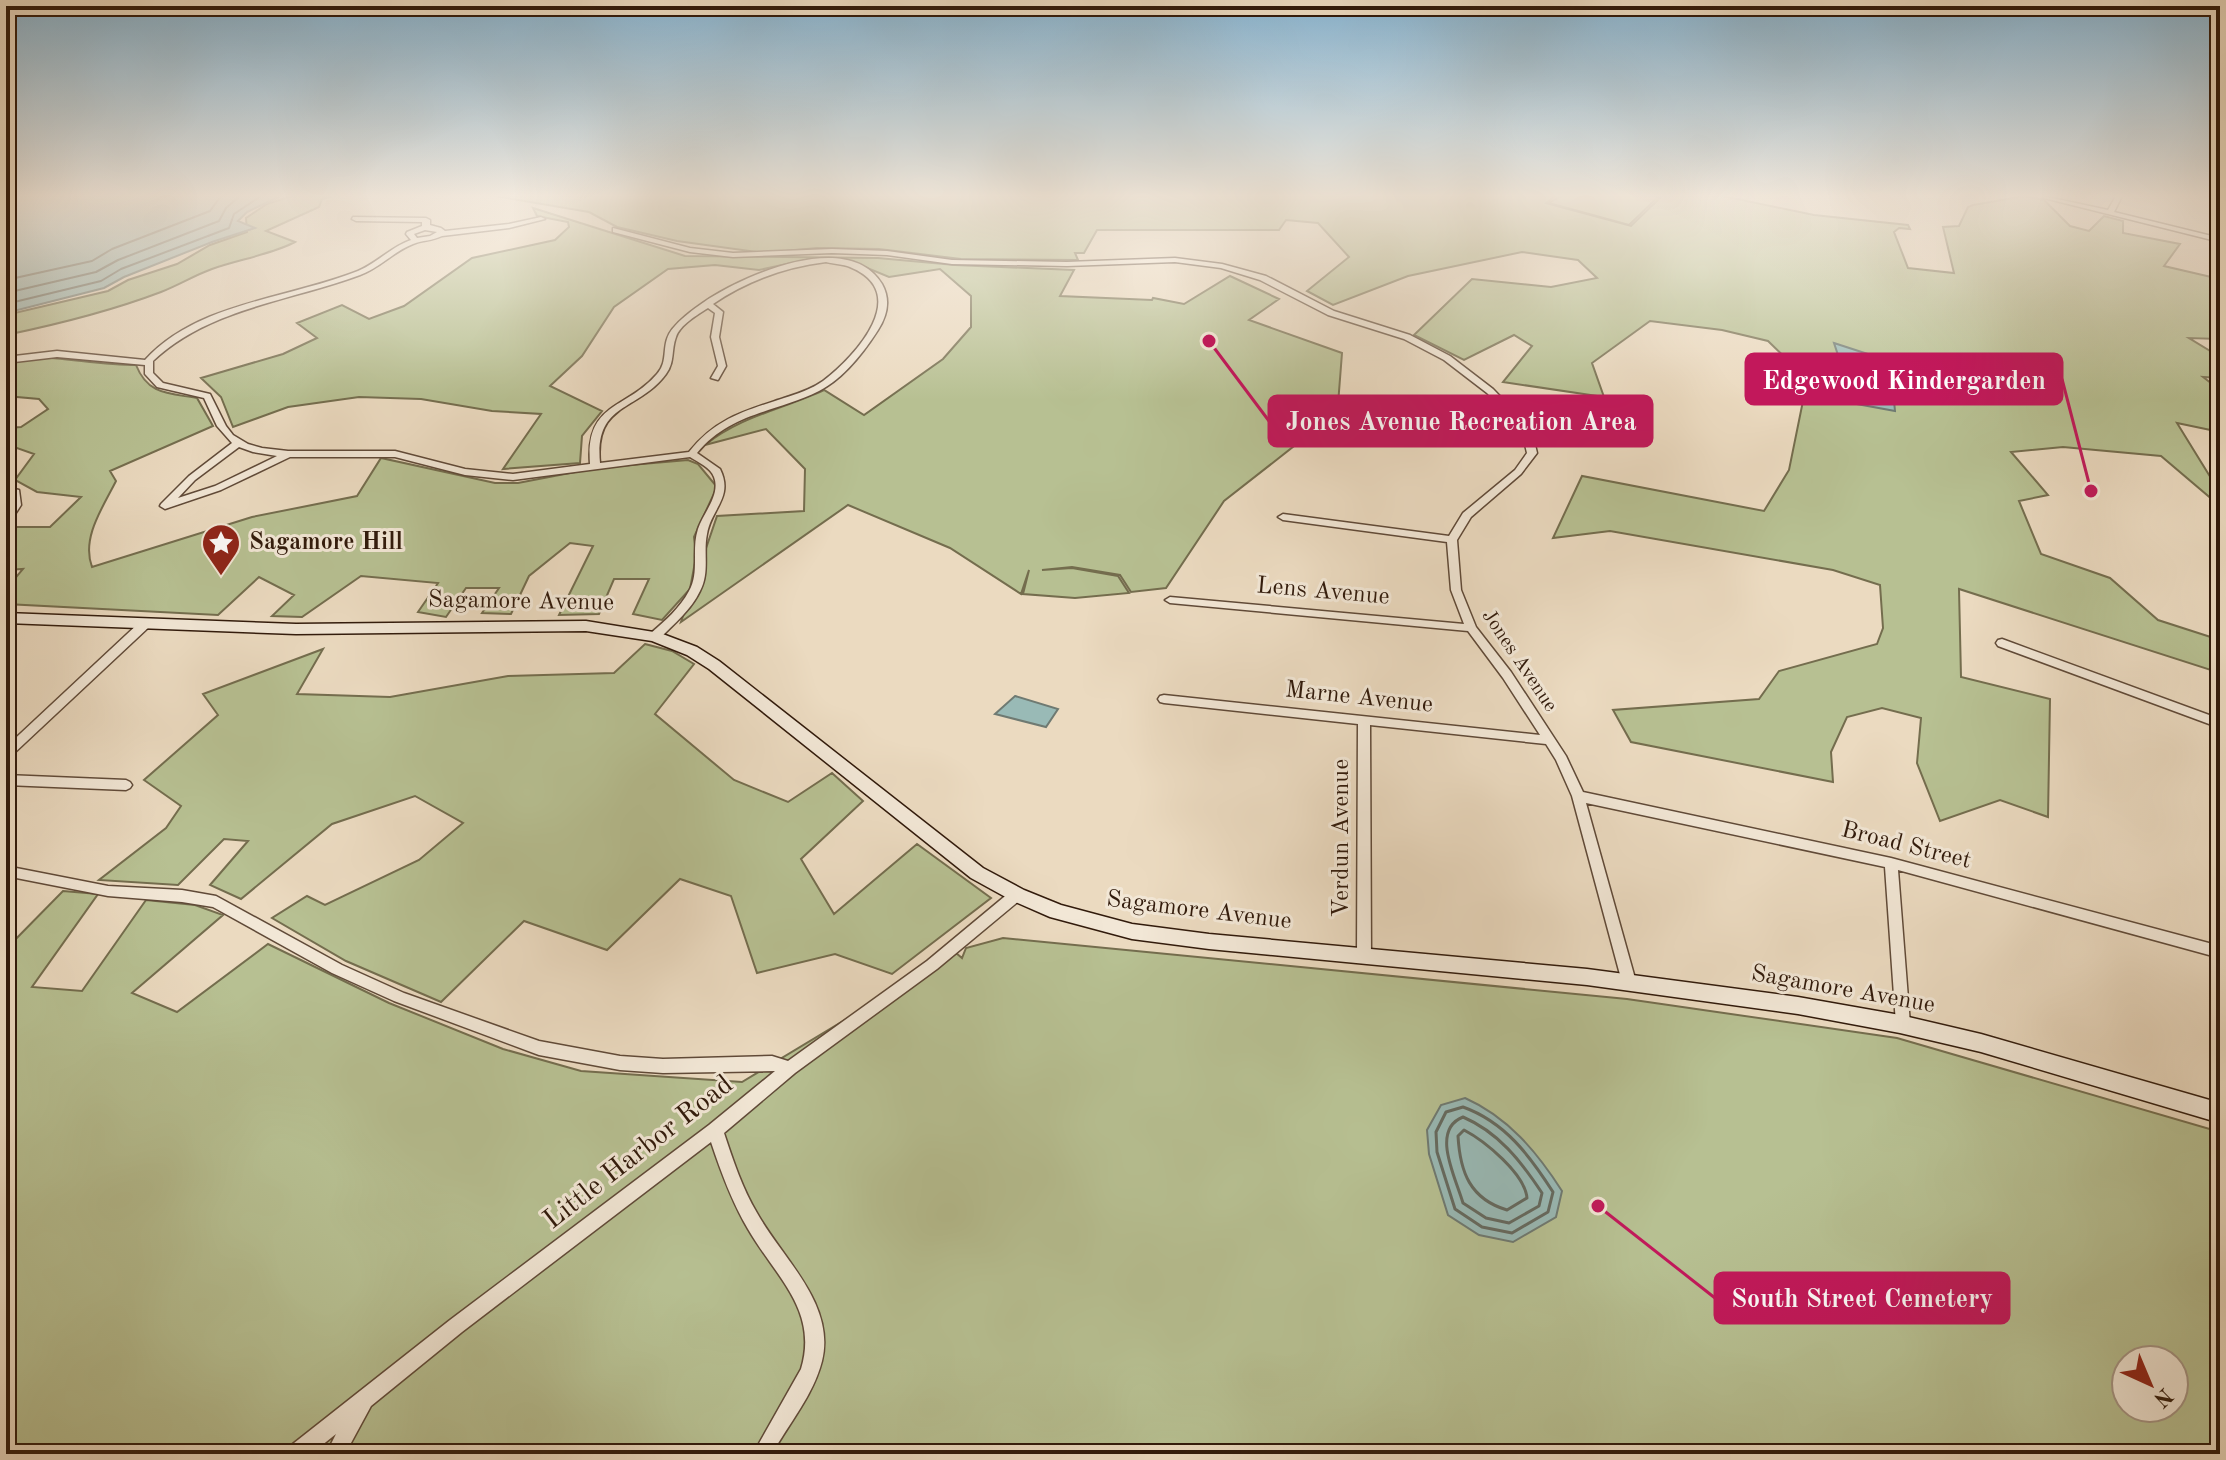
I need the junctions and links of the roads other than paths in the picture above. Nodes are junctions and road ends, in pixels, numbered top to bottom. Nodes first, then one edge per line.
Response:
1 (377, 264) edge
2 (802, 264) edge
3 (849, 264) edge
4 (1207, 264) edge
5 (709, 305) junction
6 (6, 360) edge
7 (149, 363) junction
8 (715, 378) dead end
9 (238, 443) junction
10 (288, 454) junction
11 (692, 454) junction
12 (595, 465) junction
13 (6, 490) edge
14 (1283, 517) dead end
15 (6, 520) edge
16 (1452, 540) junction
17 (1170, 600) dead end
18 (6, 618) edge
19 (145, 624) junction
20 (1471, 628) junction
21 (655, 636) junction
22 (2002, 643) dead end
23 (1164, 699) dead end
24 (1364, 720) junction
25 (2220, 724) edge
26 (1549, 740) junction
27 (6, 754) edge
28 (6, 780) edge
29 (126, 785) dead end
30 (1578, 796) junction
31 (1891, 863) junction
32 (6, 871) edge
33 (1015, 896) junction
34 (2220, 952) edge
35 (1364, 956) junction
36 (1629, 982) junction
37 (1903, 1024) junction
38 (790, 1068) junction
39 (2220, 1113) edge
40 (715, 1130) junction
41 (365, 1399) junction
42 (296, 1454) edge
43 (335, 1454) edge
44 (762, 1454) edge

1 - 7 street
2 - 5 street
3 - 11 street
4 - 16 street
5 - 8 street
5 - 12 street
6 - 7 street
7 - 9 street
9 - 10 street
9 - 10 street
10 - 12 street
11 - 12 street
11 - 21 street
13 - 15 street
14 - 16 street
16 - 20 street, Jones Avenue
17 - 20 street, Lens Avenue
18 - 19 main road, Sagamore Avenue
19 - 21 main road, Sagamore Avenue
19 - 27 street
20 - 26 street, Jones Avenue
21 - 33 main road, Sagamore Avenue
22 - 25 street
23 - 24 street, Marne Avenue
24 - 26 street, Marne Avenue
24 - 35 street, Verdun Avenue
26 - 30 street, Jones Avenue
28 - 29 street
30 - 31 street, Broad Street
30 - 36 street, Jones Avenue
31 - 34 street, Broad Street
31 - 37 street
32 - 38 street
33 - 35 main road, Sagamore Avenue
33 - 38 street, Little Harbor Road
35 - 36 main road, Sagamore Avenue
36 - 37 main road, Sagamore Avenue
37 - 39 main road, Sagamore Avenue
38 - 40 street, Little Harbor Road
40 - 41 street, Little Harbor Road
40 - 44 street
41 - 42 street, Little Harbor Road
41 - 43 street

